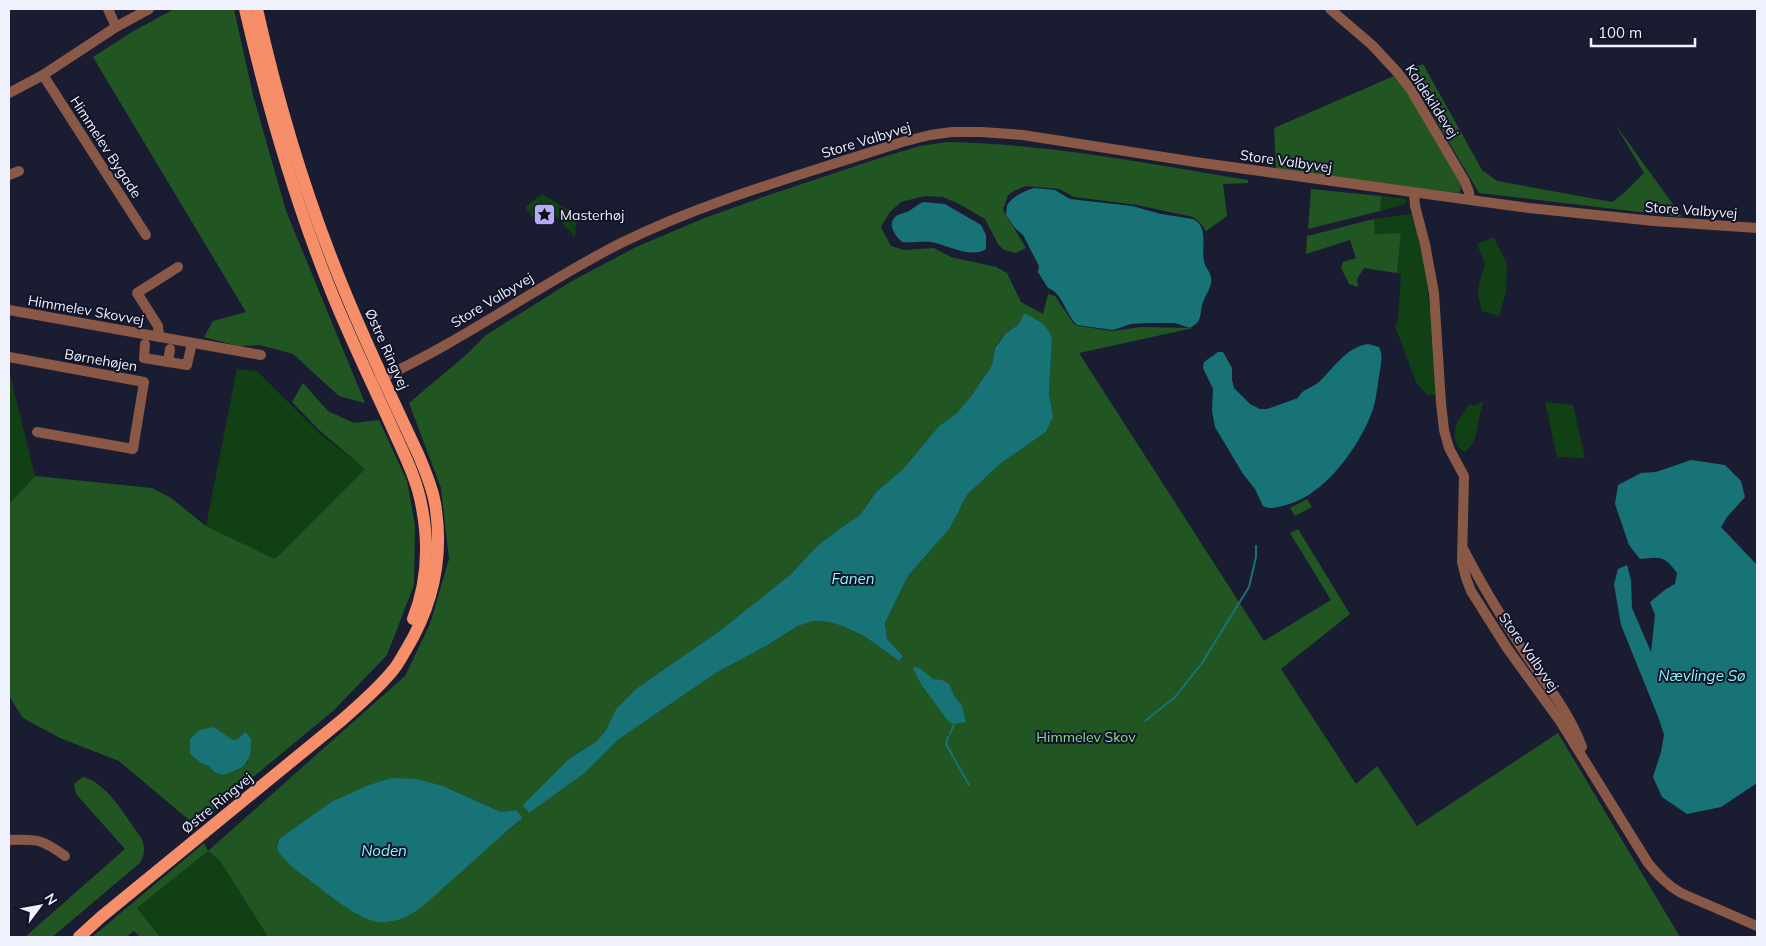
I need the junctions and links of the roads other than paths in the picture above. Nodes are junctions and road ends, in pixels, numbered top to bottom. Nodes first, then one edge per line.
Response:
1 (108, 9) edge
2 (149, 9) edge
3 (244, 9) edge
4 (257, 9) edge
5 (1330, 9) edge
6 (116, 27) junction
7 (43, 75) junction
8 (9, 93) edge
9 (1414, 193) junction
10 (1470, 200) junction
11 (1757, 228) edge
12 (146, 235) dead end
13 (178, 268) dead end
14 (9, 310) edge
15 (159, 337) junction
16 (192, 343) junction
17 (145, 344) dead end
18 (170, 348) dead end
19 (261, 355) dead end
20 (9, 356) edge
21 (168, 362) junction
22 (377, 380) junction
23 (37, 432) dead end
24 (9, 840) edge
25 (65, 856) dead end
26 (1757, 926) edge
27 (79, 937) edge

1 - 6 street
2 - 6 street
3 - 22 main road, Østre Ringvej
4 - 22 main road, Østre Ringvej
5 - 10 street, Koldekildevej
6 - 7 street
7 - 8 street
7 - 12 street, Himmelev Bygade
9 - 10 street, Store Valbyvej
9 - 22 street, Store Valbyvej
9 - 26 street, Store Valbyvej
10 - 11 street, Store Valbyvej
13 - 15 street, Himmelev Skovvej
14 - 15 street, Himmelev Skovvej
15 - 16 street, Himmelev Skovvej
16 - 19 street, Himmelev Skovvej
16 - 21 street
17 - 21 street
18 - 21 street
20 - 23 street, Børnehøjen
22 - 27 main road, Østre Ringvej
24 - 25 street

